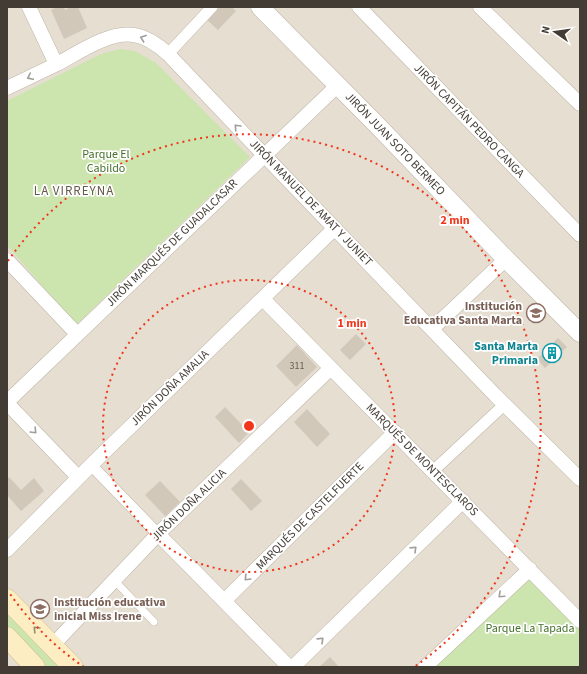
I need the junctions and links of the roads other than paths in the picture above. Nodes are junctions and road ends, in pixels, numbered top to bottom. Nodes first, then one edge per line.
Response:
1 (29, 7) edge
2 (212, 7) edge
3 (260, 7) edge
4 (359, 7) edge
5 (480, 7) edge
6 (168, 54) junction
7 (56, 64) junction
8 (338, 85) junction
9 (7, 88) edge
10 (580, 104) edge
11 (264, 155) junction
12 (335, 228) junction
13 (580, 235) edge
14 (7, 260) edge
15 (506, 260) junction
16 (263, 299) junction
17 (432, 329) junction
18 (579, 330) edge
19 (77, 334) junction
20 (331, 368) junction
21 (7, 402) edge
22 (505, 404) junction
23 (395, 432) junction
24 (91, 465) junction
25 (433, 471) junction
26 (78, 477) junction
27 (580, 479) edge
28 (463, 501) junction
29 (158, 534) junction
30 (7, 550) edge
31 (530, 568) junction
32 (114, 580) junction
33 (7, 599) edge
34 (225, 600) junction
35 (580, 621) edge
36 (154, 622) dead end
37 (7, 637) edge
38 (52, 646) junction
39 (35, 667) edge
40 (73, 667) edge
41 (289, 667) edge
42 (293, 667) edge
43 (425, 667) edge

1 - 7 street
2 - 6 street
3 - 8 street, JIRÓN JUAN SOTO BERMEO
4 - 13 street, JIRÓN CAPITÁN PEDRO CANGA
5 - 10 street
6 -> 7 street, JIRÓN MANUEL DE AMAT Y JUNIET
11 -> 6 street, JIRÓN MANUEL DE AMAT Y JUNIET
7 -> 9 street, JIRÓN MANUEL DE AMAT Y JUNIET
8 - 11 street, JIRÓN MARQUÉS DE GUADALCASAR
8 - 15 street, JIRÓN JUAN SOTO BERMEO
11 - 12 street, JIRÓN MANUEL DE AMAT Y JUNIET
11 - 19 street, JIRÓN MARQUÉS DE GUADALCASAR
12 - 16 street, JIRÓN DOÑA AMALIA
12 - 17 street, JIRÓN MANUEL DE AMAT Y JUNIET
14 - 19 street
15 - 17 street
15 - 18 street, JIRÓN JUAN SOTO BERMEO
16 - 20 street, MARQUÉS DE MONTESCLAROS
16 - 24 street, JIRÓN DOÑA AMALIA
17 - 22 street, JIRÓN MANUEL DE AMAT Y JUNIET
19 - 21 street, JIRÓN MARQUÉS DE GUADALCASAR
20 - 23 street, MARQUÉS DE MONTESCLAROS
20 - 29 street, JIRÓN DOÑA ALICIA
21 -> 26 street
22 - 25 street
22 - 27 street, JIRÓN MANUEL DE AMAT Y JUNIET
23 - 25 street, MARQUÉS DE MONTESCLAROS
23 -> 34 street, MARQUÉS DE CASTELFUERTE
24 - 26 street, JIRÓN DOÑA AMALIA
24 - 29 street
25 - 28 street, MARQUÉS DE MONTESCLAROS
26 - 30 street, JIRÓN DOÑA AMALIA
28 - 31 street, MARQUÉS DE MONTESCLAROS
42 -> 28 street
29 - 32 street, JIRÓN DOÑA ALICIA
29 - 34 street
31 - 35 street, MARQUÉS DE MONTESCLAROS
31 -> 43 street
32 - 36 lane
32 - 38 street, JIRÓN DOÑA ALICIA
38 -> 33 main road
34 - 41 street
37 - 39 main road
38 - 40 main road

